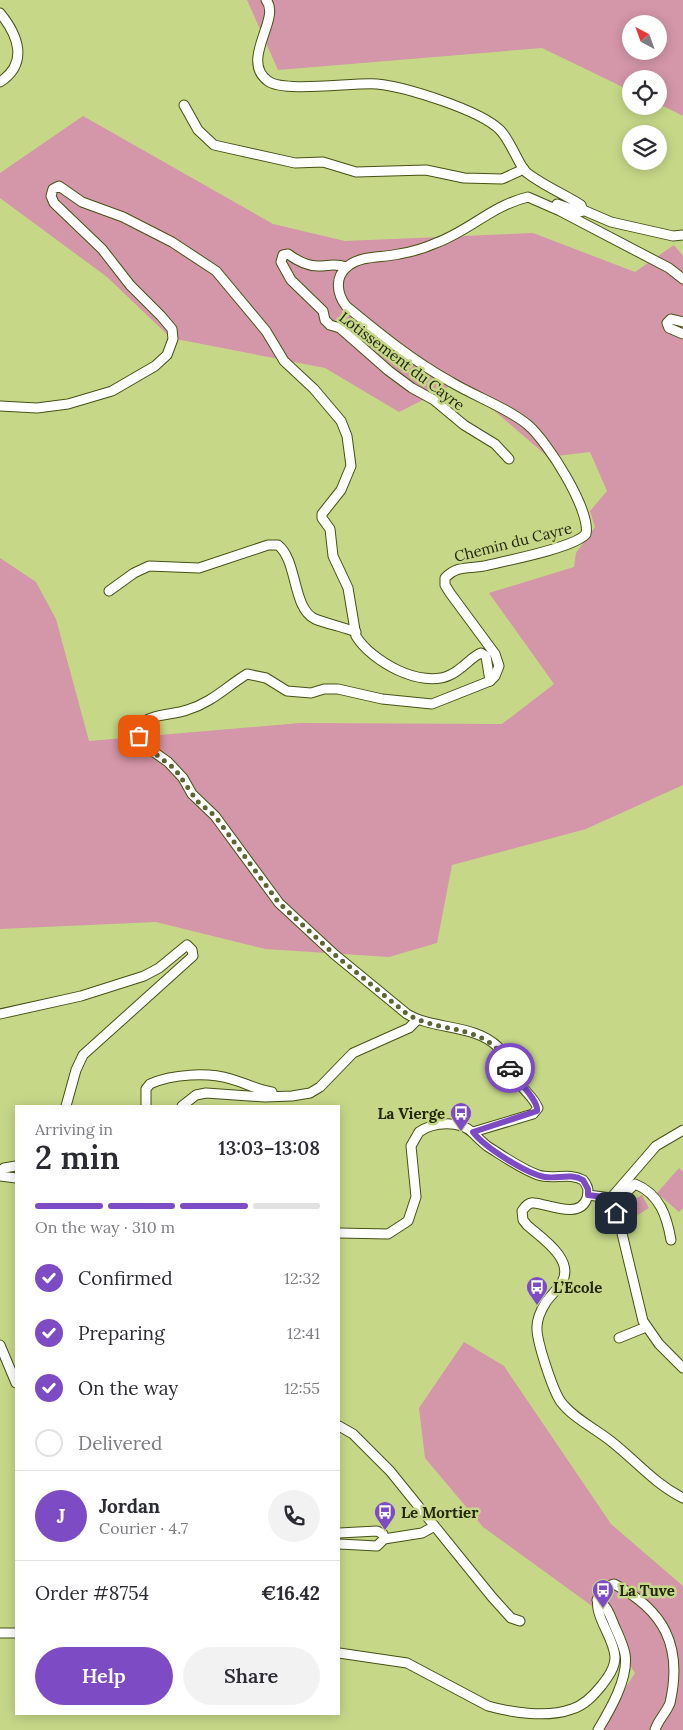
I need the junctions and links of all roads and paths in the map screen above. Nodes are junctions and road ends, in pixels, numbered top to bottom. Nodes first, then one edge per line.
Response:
1 (266, 0) edge
2 (0, 13) edge
3 (0, 82) edge
4 (184, 105) dead end
5 (524, 170) junction
6 (542, 202) junction
7 (583, 210) junction
8 (683, 235) edge
9 (346, 267) junction
10 (683, 279) edge
11 (683, 322) edge
12 (683, 334) edge
13 (0, 406) edge
14 (509, 459) dead end
15 (109, 591) dead end
16 (356, 632) junction
17 (490, 681) junction
18 (0, 1014) edge
19 (417, 1020) junction
20 (284, 1097) junction
21 (66, 1105) edge
22 (146, 1105) edge
23 (183, 1105) edge
24 (683, 1130) edge
25 (473, 1132) junction
26 (15, 1166) edge
27 (0, 1174) edge
28 (15, 1178) edge
29 (588, 1195) junction
30 (612, 1201) junction
31 (340, 1233) edge
32 (670, 1240) dead end
33 (646, 1327) junction
34 (619, 1338) dead end
35 (0, 1346) edge
36 (683, 1368) edge
37 (15, 1381) edge
38 (340, 1427) edge
39 (683, 1498) edge
40 (434, 1527) junction
41 (340, 1533) edge
42 (384, 1539) junction
43 (340, 1544) edge
44 (597, 1600) junction
45 (520, 1621) dead end
46 (15, 1632) edge
47 (0, 1633) edge
48 (340, 1653) edge
49 (598, 1730) edge
50 (655, 1730) edge

1 - 5 street
2 - 3 street
4 - 5 street
5 - 7 street
6 - 7 street
6 - 9 street
6 - 10 street
7 - 8 street
9 - 14 street, Lotissement du Cayre
9 - 17 street, Chemin du Cayre
11 - 12 street
13 - 16 street
15 - 16 street
16 - 17 street
17 - 19 street
18 - 21 street
19 - 20 street
19 - 25 street
20 - 22 street
20 - 23 street
24 - 30 street
25 - 29 street
25 - 31 street
26 - 27 street
27 - 28 street
29 - 30 street
29 - 39 street
30 - 32 street
30 - 33 street
33 - 34 street
33 - 36 street
35 - 37 street
38 - 40 street
40 - 42 street
40 - 45 street
41 - 42 street
42 - 43 street
44 - 48 street
44 - 49 street
44 - 50 street
46 - 47 street

